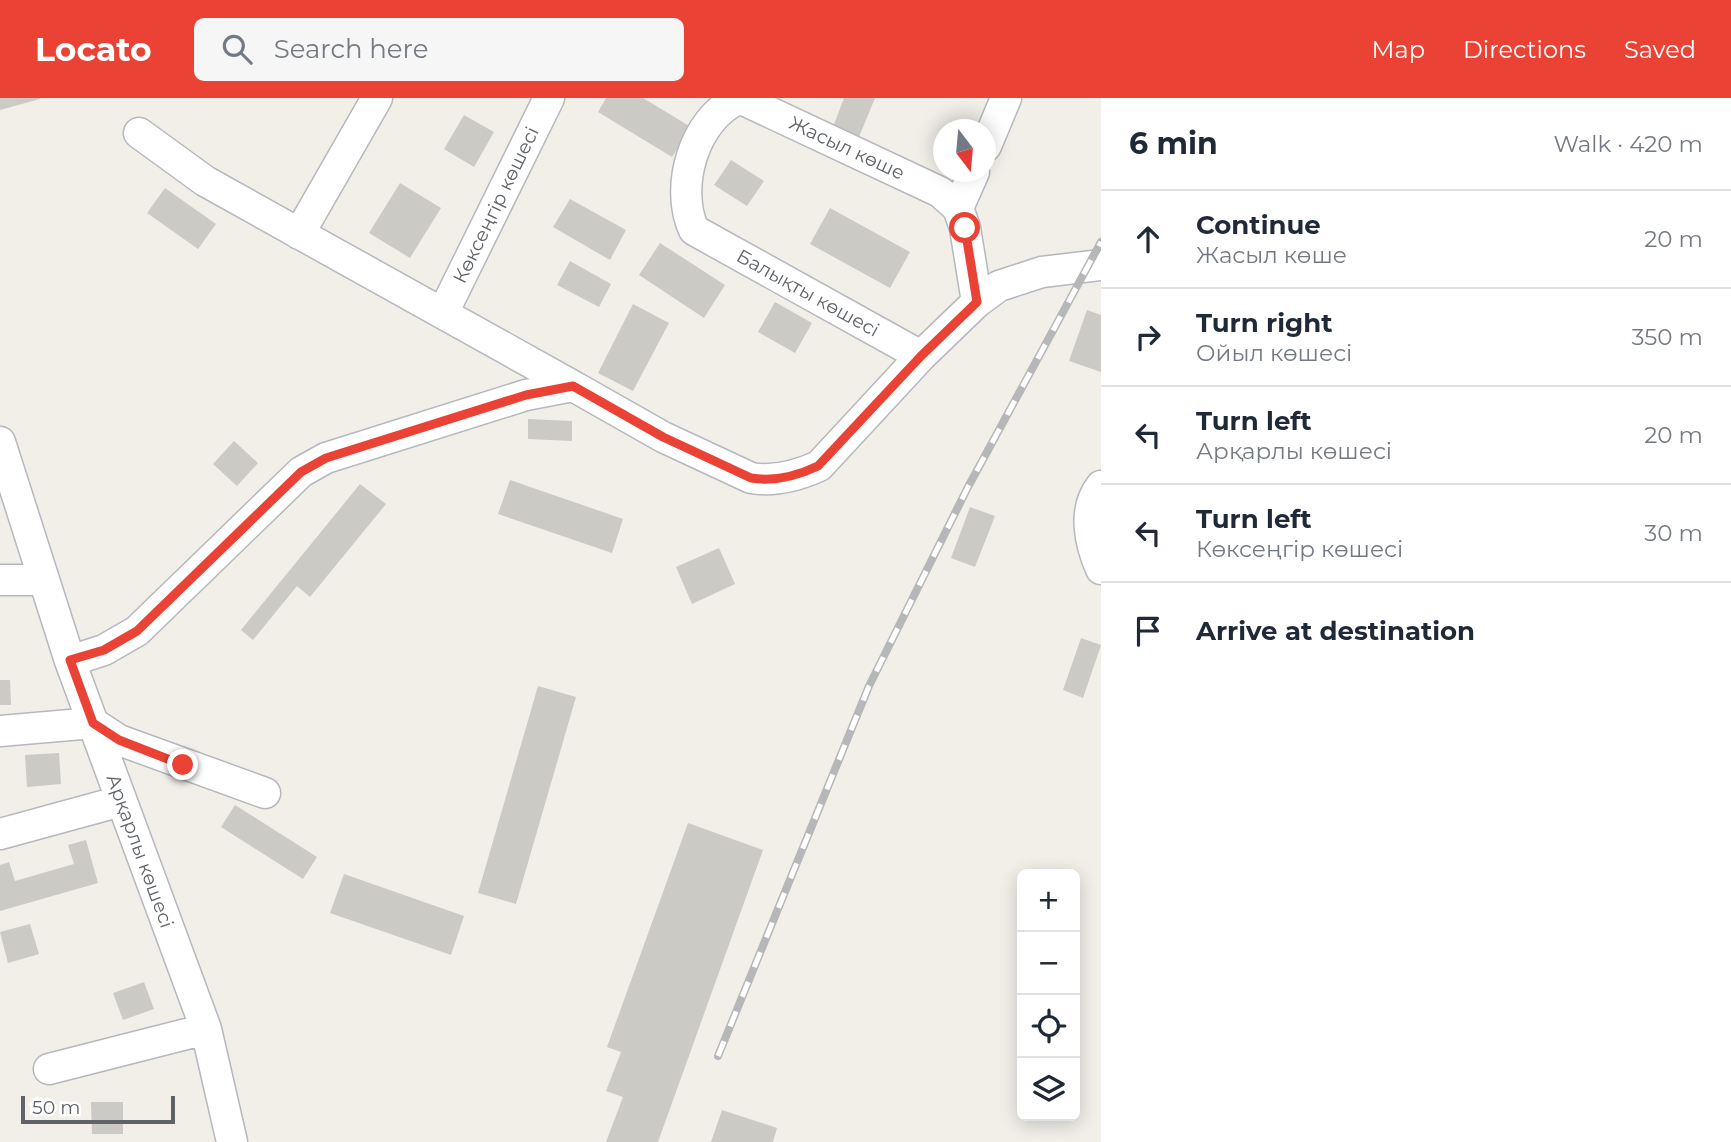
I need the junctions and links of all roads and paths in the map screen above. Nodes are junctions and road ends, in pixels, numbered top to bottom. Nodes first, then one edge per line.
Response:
1 (377, 98) edge
2 (549, 98) edge
3 (1006, 98) edge
4 (996, 121) edge
5 (139, 133) dead end
6 (970, 182) edge
7 (958, 208) junction
8 (694, 230) joint
9 (299, 234) junction
10 (1101, 265) edge
11 (977, 302) junction
12 (443, 313) junction
13 (921, 356) junction
14 (573, 386) junction
15 (0, 443) edge
16 (1101, 486) edge
17 (1101, 569) edge
18 (0, 580) edge
19 (44, 580) junction
20 (70, 660) junction
21 (93, 723) junction
22 (0, 731) edge
23 (265, 793) dead end
24 (121, 801) junction
25 (0, 834) edge
26 (206, 1029) junction
27 (49, 1069) dead end
28 (232, 1142) edge

1 - 9 street
2 - 12 street, Көксеңгір көшесі
3 - 4 street
5 - 9 street
6 - 7 street
7 - 8 street, Жасыл көше
7 - 11 street
8 - 13 street, Балықты көшесі
9 - 12 street
10 - 11 street
11 - 13 street
12 - 14 street
13 - 14 street
14 - 20 street
15 - 19 street, Арқарлы көшесі
16 - 17 street
18 - 19 street
19 - 20 street, Арқарлы көшесі
20 - 21 street, Арқарлы көшесі
21 - 22 street
21 - 23 street
21 - 24 street, Арқарлы көшесі
24 - 25 street
24 - 26 street, Арқарлы көшесі
26 - 27 street
26 - 28 street, Арқарлы көшесі

